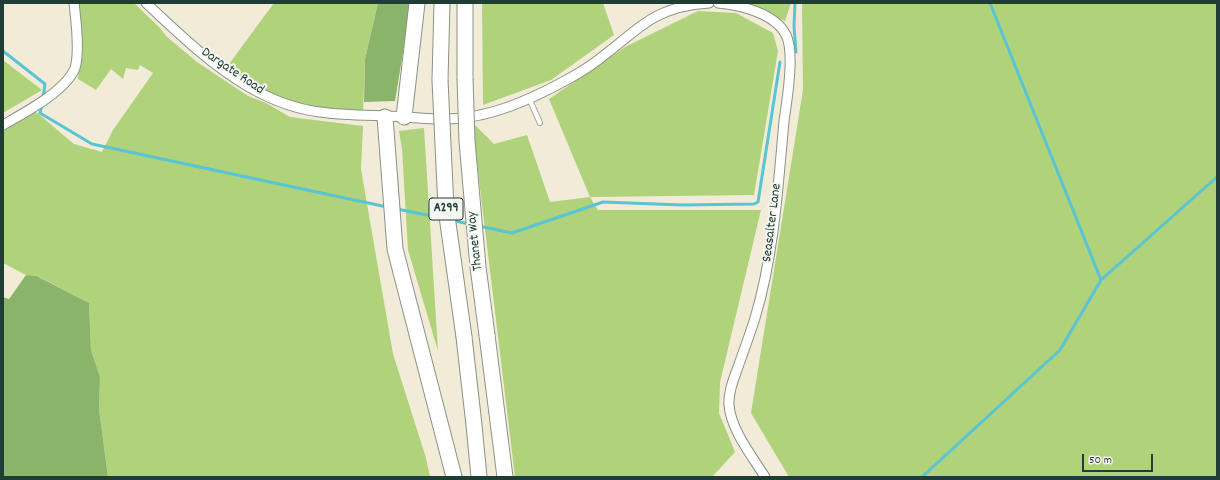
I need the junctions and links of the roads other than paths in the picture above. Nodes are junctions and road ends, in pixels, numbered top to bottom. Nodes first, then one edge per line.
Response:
1 (74, 3) edge
2 (146, 3) edge
3 (417, 3) edge
4 (442, 3) edge
5 (465, 3) edge
6 (709, 3) edge
7 (718, 3) edge
8 (737, 4) edge
9 (529, 98) junction
10 (385, 117) junction
11 (404, 117) junction
12 (540, 123) dead end
13 (3, 125) edge
14 (454, 477) edge
15 (479, 477) edge
16 (505, 477) edge
17 (765, 477) edge

1 - 13 street
2 - 10 street, Dargate Road
3 - 11 highway
4 - 15 highway, Thanet Way / A299, bridge
5 - 16 highway, Thanet Way / A299, bridge
6 - 9 street
7 - 8 street, Seasalter Lane
8 - 17 street, Seasalter Lane
9 - 11 street
9 - 12 lane
10 - 11 street, Dargate Road
10 - 14 highway

